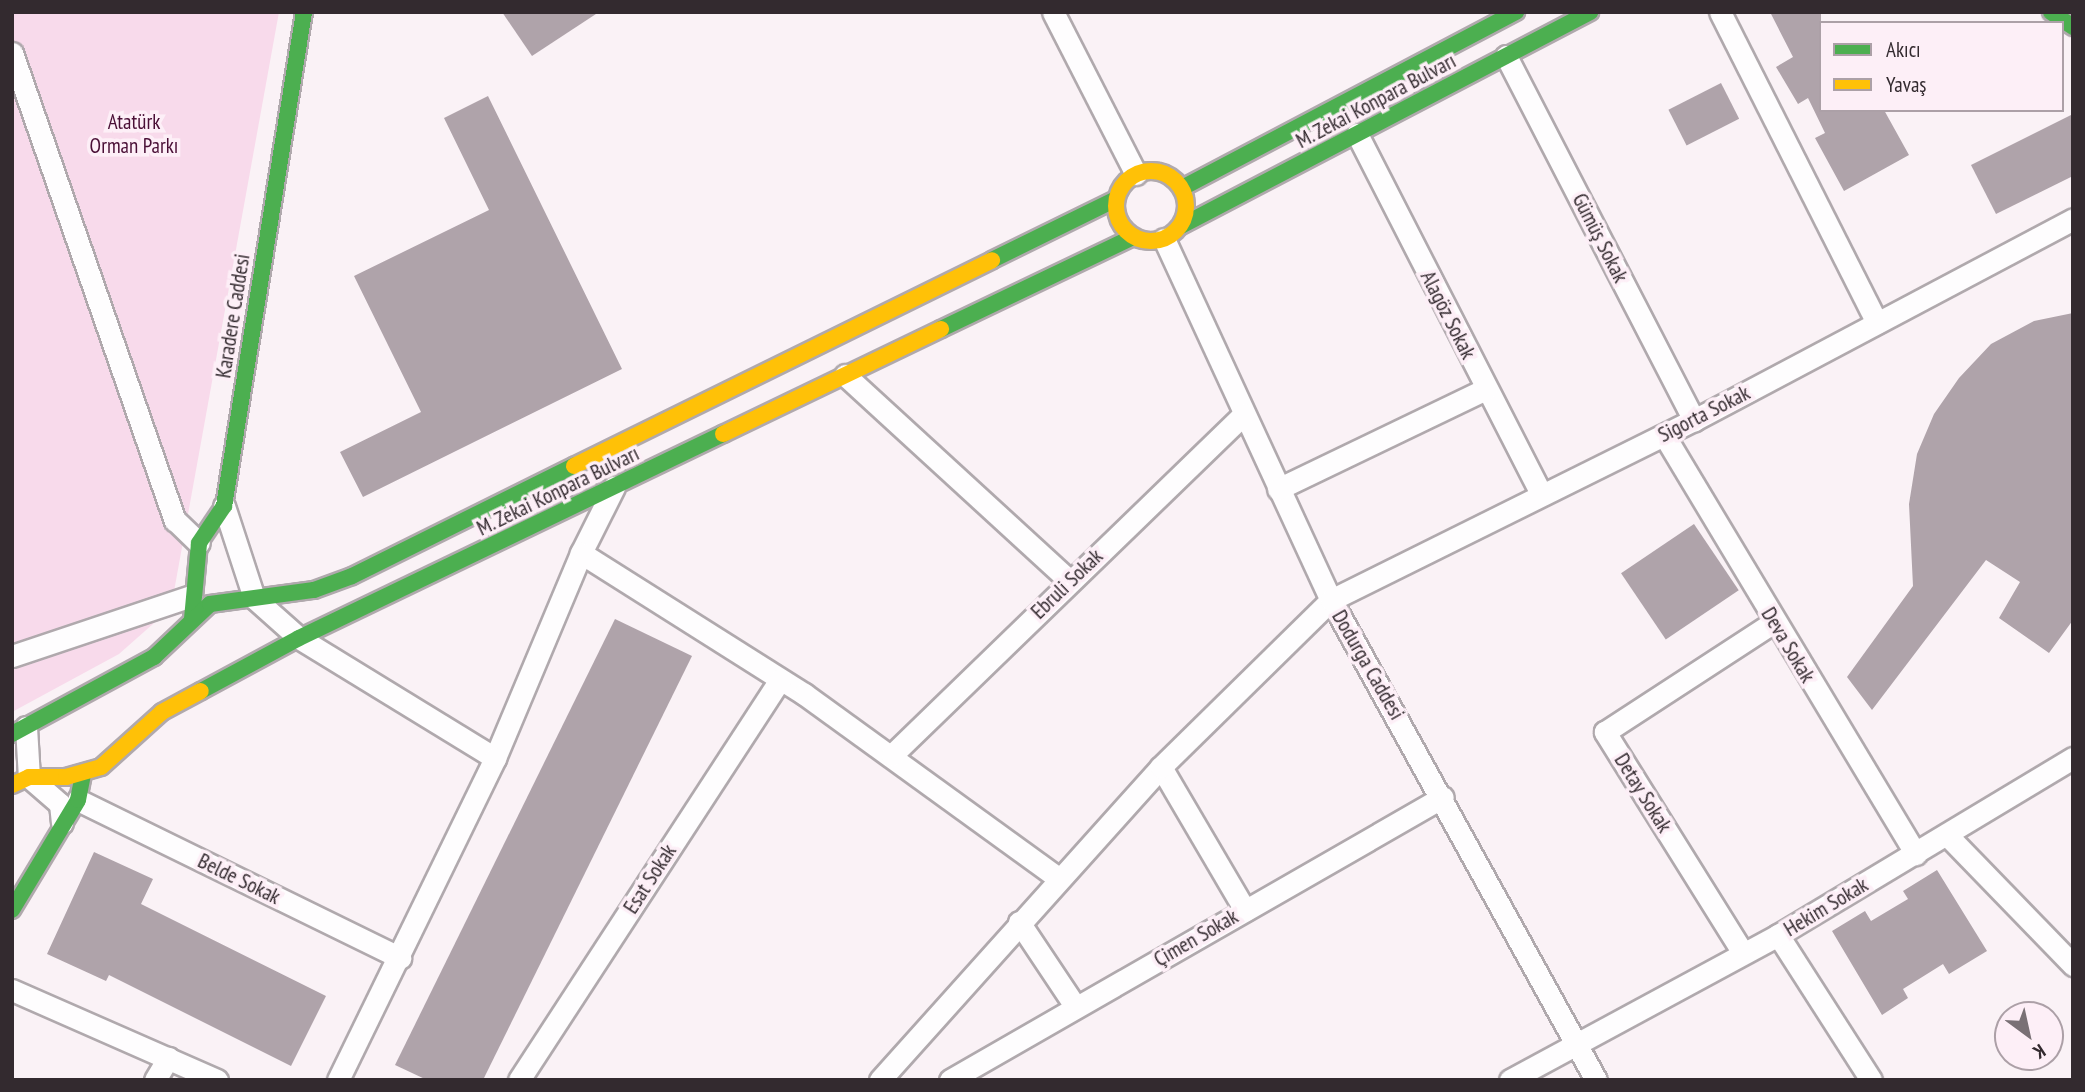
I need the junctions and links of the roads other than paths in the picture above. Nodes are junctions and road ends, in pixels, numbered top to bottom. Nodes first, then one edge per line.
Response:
1 (304, 12) edge
2 (1053, 12) edge
3 (1516, 12) edge
4 (1590, 12) edge
5 (1720, 12) edge
6 (2051, 12) edge
7 (2073, 27) edge
8 (12, 52) edge
9 (1506, 56) junction
10 (1357, 134) junction
11 (1136, 174) junction
12 (1182, 188) junction
13 (1116, 199) junction
14 (2073, 219) edge
15 (1172, 232) junction
16 (1133, 237) junction
17 (1877, 323) junction
18 (845, 375) junction
19 (1486, 388) junction
20 (1244, 414) junction
21 (1694, 420) junction
22 (1664, 435) junction
23 (614, 487) junction
24 (1278, 489) junction
25 (1541, 494) junction
26 (224, 506) junction
27 (199, 543) junction
28 (581, 553) junction
29 (1070, 581) junction
30 (191, 596) junction
31 (254, 598) junction
32 (1331, 600) junction
33 (192, 620) junction
34 (1774, 622) junction
35 (299, 638) junction
36 (12, 656) edge
37 (780, 679) junction
38 (19, 731) edge
39 (892, 755) junction
40 (495, 758) junction
41 (2073, 758) edge
42 (1161, 767) junction
43 (83, 775) junction
44 (20, 781) edge
45 (1443, 797) junction
46 (78, 800) junction
47 (62, 823) junction
48 (1948, 836) junction
49 (1916, 854) junction
50 (1058, 878) junction
51 (12, 910) edge
52 (1245, 910) junction
53 (1019, 922) junction
54 (1778, 935) junction
55 (1743, 953) junction
56 (400, 958) junction
57 (2073, 965) edge
58 (12, 990) edge
59 (1075, 1006) junction
60 (1573, 1043) junction
61 (168, 1058) junction
62 (155, 1080) edge
63 (217, 1080) edge
64 (338, 1080) edge
65 (519, 1080) edge
66 (880, 1080) edge
67 (950, 1080) edge
68 (1510, 1080) edge
69 (1596, 1080) edge
70 (1871, 1080) edge

1 - 26 main road, Karadere Caddesi
2 - 11 street
3 - 12 main road, M. Zekai Konpara Bulvarı
4 - 9 main road, M. Zekai Konpara Bulvarı
5 - 17 street
6 - 7 main road
8 - 27 street
9 - 10 main road, M. Zekai Konpara Bulvarı
9 - 21 street, Gümüş Sokak
10 - 15 main road, M. Zekai Konpara Bulvarı
10 - 19 street, Alagöz Sokak
11 - 12 main road
11 - 13 main road
12 - 15 main road
13 - 16 main road
13 - 31 main road, M. Zekai Konpara Bulvarı
14 - 17 street, Sigorta Sokak
15 - 16 main road
15 - 20 street, Dodurga Caddesi
16 - 18 main road, M. Zekai Konpara Bulvarı
17 - 21 street, Sigorta Sokak
18 - 23 main road, M. Zekai Konpara Bulvarı
18 - 29 street
19 - 24 street
19 - 25 street, Alagöz Sokak
20 - 24 street, Dodurga Caddesi
20 - 29 street, Ebruli Sokak
21 - 22 street, Sigorta Sokak
22 - 25 street, Sigorta Sokak
22 - 34 street, Deva Sokak
23 - 28 street
23 - 35 main road, M. Zekai Konpara Bulvarı
24 - 32 street, Dodurga Caddesi
25 - 32 street, Sigorta Sokak
26 - 27 main road, Karadere Caddesi
26 - 31 street
27 - 30 main road, Karadere Caddesi
28 - 37 street
28 - 40 street
29 - 39 street, Ebruli Sokak
30 - 33 main road, Karadere Caddesi
30 - 36 street
31 - 33 main road, M. Zekai Konpara Bulvarı
31 - 35 street
32 - 42 street, Sigorta Sokak
32 - 45 street, Dodurga Caddesi
33 - 38 main road, M. Zekai Konpara Bulvarı
34 - 49 street, Deva Sokak
34 - 55 street, Detay Sokak
35 - 40 street
35 - 43 main road, M. Zekai Konpara Bulvarı
37 - 39 street
37 - 65 street, Esat Sokak
38 - 44 street
39 - 50 street
40 - 56 street
41 - 48 street, Hekim Sokak
42 - 50 street, Sigorta Sokak
42 - 52 street
43 - 44 main road, M. Zekai Konpara Bulvarı
43 - 46 main road
44 - 47 street
45 - 52 street, Çimen Sokak
45 - 60 street, Dodurga Caddesi
46 - 47 main road
46 - 56 street, Belde Sokak
47 - 51 main road
48 - 49 street, Hekim Sokak
48 - 57 street
49 - 54 street, Hekim Sokak
50 - 53 street, Sigorta Sokak
52 - 59 street, Çimen Sokak
53 - 59 street
53 - 66 street, Sigorta Sokak
54 - 55 street, Hekim Sokak
54 - 70 street
55 - 60 street, Hekim Sokak
56 - 64 street
58 - 61 street
59 - 67 street, Çimen Sokak
60 - 68 street, Hekim Sokak
60 - 69 street, Dodurga Caddesi
61 - 62 street
61 - 63 street

